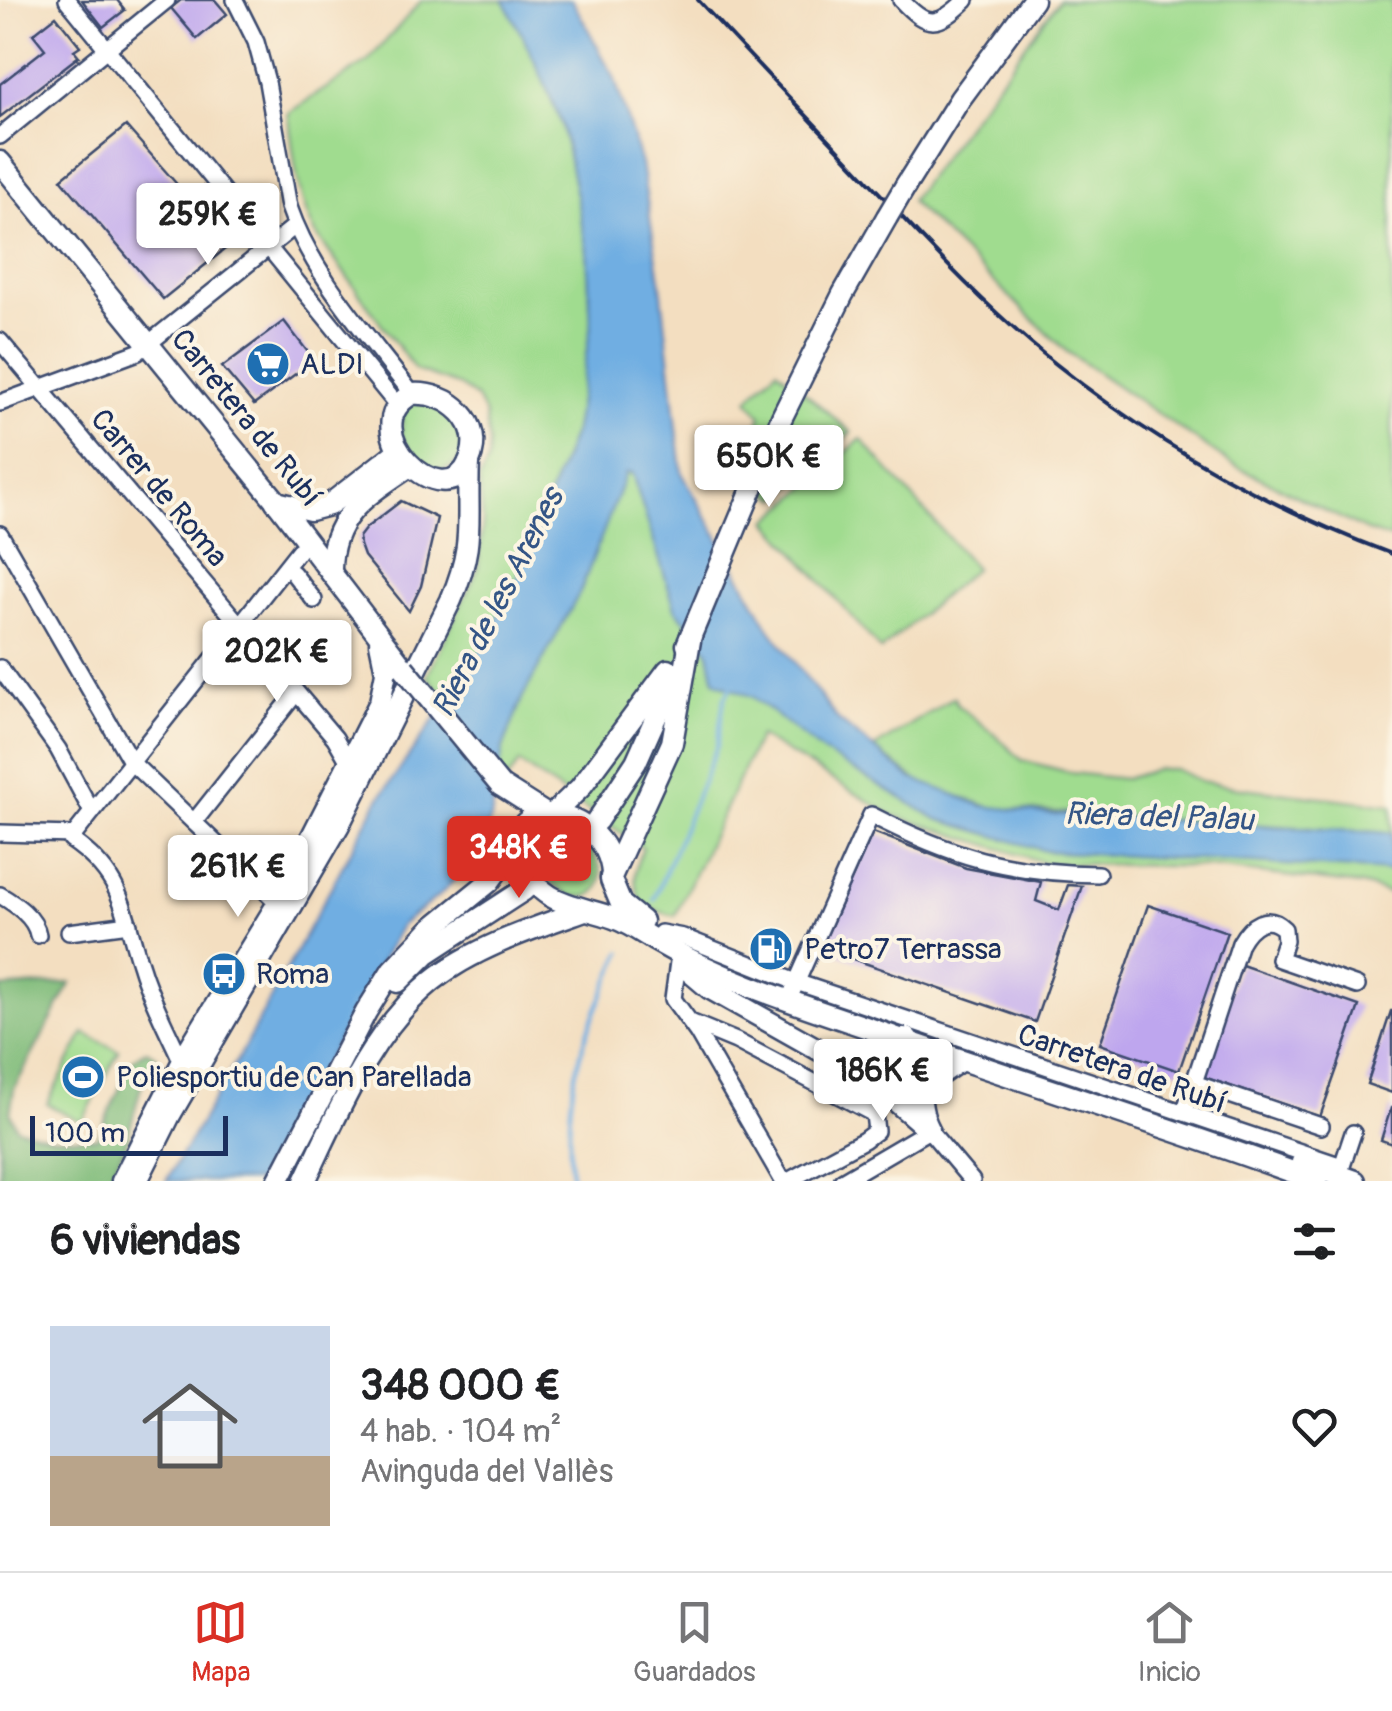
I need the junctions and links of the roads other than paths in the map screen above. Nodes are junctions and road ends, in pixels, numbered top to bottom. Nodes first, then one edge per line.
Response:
1 (67, 0) edge
2 (167, 0) edge
3 (236, 0) edge
4 (901, 0) edge
5 (966, 0) edge
6 (1033, 0) edge
7 (106, 49) junction
8 (0, 136) edge
9 (0, 162) edge
10 (0, 180) edge
11 (295, 226) junction
12 (269, 248) junction
13 (0, 341) edge
14 (143, 349) junction
15 (39, 388) junction
16 (405, 400) junction
17 (0, 403) edge
18 (404, 459) junction
19 (470, 462) junction
20 (439, 480) junction
21 (276, 502) junction
22 (470, 512) junction
23 (0, 534) edge
24 (300, 550) junction
25 (293, 573) dead end
26 (323, 582) junction
27 (238, 625) junction
28 (372, 628) junction
29 (0, 668) edge
30 (296, 693) junction
31 (669, 693) junction
32 (132, 762) junction
33 (350, 764) junction
34 (500, 785) junction
35 (348, 802) junction
36 (92, 812) junction
37 (550, 813) junction
38 (598, 821) tunnel mouth
39 (194, 822) junction
40 (0, 834) edge
41 (74, 835) junction
42 (520, 837) junction
43 (1098, 874) dead end
44 (611, 877) junction
45 (524, 890) tunnel mouth
46 (0, 895) edge
47 (278, 902) junction
48 (587, 907) junction
49 (129, 924) junction
50 (69, 932) dead end
51 (38, 935) dead end
52 (659, 937) junction
53 (678, 962) junction
54 (795, 986) junction
55 (1356, 986) dead end
56 (842, 1008) junction
57 (690, 1022) junction
58 (911, 1042) junction
59 (961, 1060) junction
60 (182, 1062) junction
61 (869, 1078) junction
62 (343, 1081) junction
63 (1194, 1084) junction
64 (919, 1089) junction
65 (181, 1095) junction
66 (1184, 1113) junction
67 (1322, 1126) dead end
68 (929, 1130) junction
69 (1353, 1133) dead end
70 (1349, 1174) edge
71 (122, 1181) edge
72 (137, 1181) edge
73 (278, 1181) edge
74 (305, 1181) edge
75 (786, 1181) edge
76 (842, 1181) edge
77 (972, 1181) edge
78 (1317, 1181) edge

1 - 7 street
2 - 7 street
3 - 11 street
4 - 5 street
6 - 31 main road, bridge
7 - 8 street
7 - 12 street
9 - 14 main road, Carretera de Rubí
10 - 14 main road, Carretera de Rubí
11 - 12 street
11 - 16 street
12 - 14 street
12 - 16 street
13 - 15 street, Carrer de Roma
14 - 15 street
14 - 21 main road, Carretera de Rubí
14 - 24 main road, Carretera de Rubí
15 - 17 street
15 - 27 street, Carrer de Roma
16 - 18 main road
16 - 19 main road
18 - 20 main road
18 - 21 main road
18 - 26 main road
19 - 20 main road
19 - 22 main road
20 - 22 main road
21 - 26 main road, Carretera de Rubí
22 - 35 main road
23 - 32 street
24 - 26 main road, Carretera de Rubí
24 - 27 street
25 - 26 street
26 - 28 main road, Carretera de Rubí
27 - 30 street, Carrer de Roma
27 - 32 street
28 - 33 main road
28 - 34 main road, Carretera de Rubí, bridge
29 - 36 street
30 - 33 street, Carrer de Roma
30 - 39 street
31 - 37 main road
31 - 38 main road
31 - 44 main road
32 - 36 street
32 - 39 street
33 - 47 main road
34 - 37 main road
34 - 42 main road
35 - 47 main road
35 - 65 main road
36 - 41 street
37 - 42 main road
37 - 44 main road
39 - 47 street
40 - 41 street
41 - 49 street
42 - 48 main road
42 - 62 main road
43 - 54 street
44 - 48 main road
44 - 52 main road, Carretera de Rubí
45 - 62 main road
46 - 51 street
47 - 60 main road
48 - 52 main road, Carretera de Rubí
48 - 62 main road
49 - 50 street
49 - 60 street
52 - 53 main road
52 - 54 main road, Carretera de Rubí
52 - 58 main road, Carretera de Rubí
53 - 57 street
53 - 61 main road
54 - 56 main road, Carretera de Rubí
54 - 66 street
55 - 63 street
56 - 58 main road
56 - 70 main road, Carretera de Rubí
57 - 75 street
57 - 75 street
58 - 59 main road, Carretera de Rubí
58 - 64 main road
59 - 64 main road
59 - 78 main road, Carretera de Rubí
60 - 65 main road
60 - 71 main road
61 - 64 main road
61 - 68 main road
62 - 73 main road
62 - 74 main road
63 - 66 street
63 - 67 street
64 - 68 main road
65 - 72 main road
66 - 70 street
68 - 76 street
68 - 77 street
69 - 70 street

